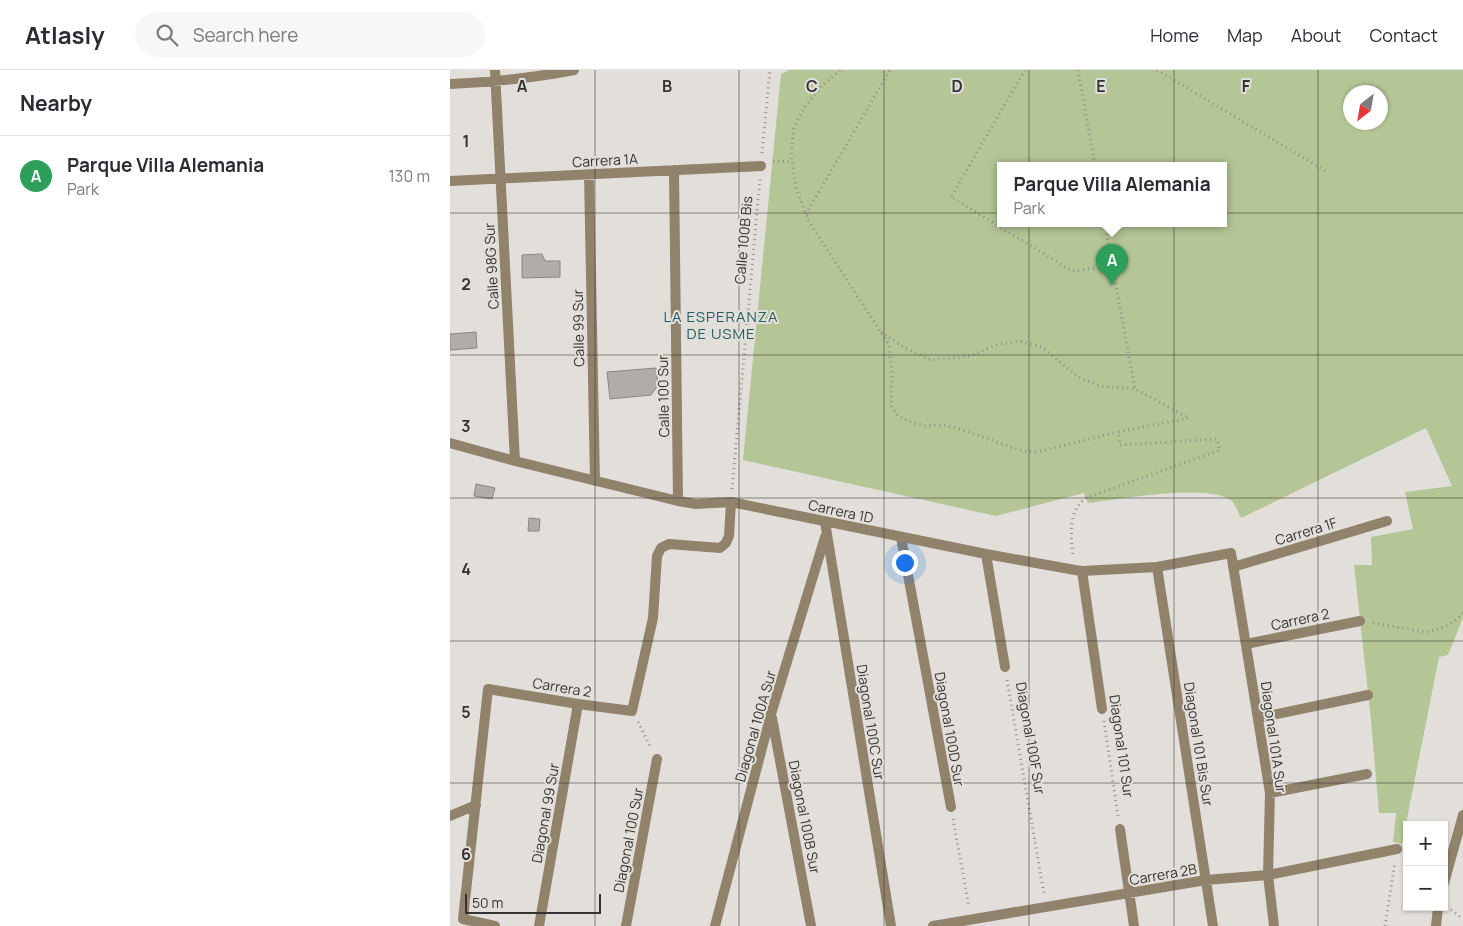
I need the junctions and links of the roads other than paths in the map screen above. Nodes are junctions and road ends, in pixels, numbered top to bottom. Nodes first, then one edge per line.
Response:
1 (495, 70) edge
2 (574, 70) edge
3 (495, 82) junction
4 (450, 84) edge
5 (761, 163) road end
6 (674, 170) junction
7 (589, 174) junction
8 (500, 179) junction
9 (450, 181) edge
10 (450, 443) edge
11 (515, 462) junction
12 (595, 481) junction
13 (678, 500) junction
14 (731, 502) junction
15 (1387, 521) dead end
16 (825, 522) junction
17 (826, 534) junction
18 (901, 537) junction
19 (1231, 553) joint
20 (986, 554) junction
21 (1157, 567) junction
22 (1234, 567) junction
23 (1078, 570) junction
24 (1360, 621) road end
25 (1246, 644) junction
26 (1005, 668) road end
27 (1368, 695) dead end
28 (578, 704) junction
29 (1102, 709) road end
30 (771, 714) junction
31 (1258, 718) junction
32 (657, 760) road end
33 (1367, 774) dead end
34 (1270, 793) junction
35 (476, 805) junction
36 (951, 807) road end
37 (1463, 814) edge
38 (450, 816) edge
39 (1120, 829) road end
40 (1397, 848) road end
41 (1448, 868) edge
42 (1268, 875) junction
43 (1206, 880) junction
44 (1129, 893) junction
45 (1438, 911) edge
46 (972, 923) edge
47 (480, 924) edge
48 (495, 926) edge
49 (539, 926) edge
50 (626, 926) edge
51 (715, 926) edge
52 (811, 926) edge
53 (891, 926) edge
54 (933, 926) edge
55 (1134, 926) edge
56 (1213, 926) edge
57 (1274, 926) edge
58 (1436, 926) edge

1 - 3 street, Calle 98G Sur
2 - 3 street
3 - 4 street
3 - 8 street, Calle 98G Sur
5 - 6 street, Carrera 1A
6 - 7 street, Carrera 1A
6 - 13 street, Calle 100 Sur
7 - 8 street, Carrera 1A
7 - 12 street, Calle 99 Sur
8 - 9 street, Carrera 1A
8 - 11 street, Calle 98G Sur
10 - 11 street, Carrera 1D
11 - 12 street, Carrera 1D
12 - 13 street, Carrera 1D
13 - 14 street, Carrera 1D
14 - 16 street, Carrera 1D
14 - 28 street, Carrera 2
15 - 22 street, Carrera 1F
16 - 17 street, Diagonal 100C Sur
16 - 18 street, Carrera 1D
17 - 30 street, Diagonal 100A Sur
17 - 53 street, Diagonal 100C Sur
18 - 20 street, Carrera 1D
18 - 36 street, Diagonal 100D Sur
19 - 21 street, Carrera 1D
19 - 22 street, Diagonal 101A Sur
20 - 23 street, Carrera 1D
20 - 26 street, Diagonal 100F Sur
21 - 23 street, Carrera 1D
21 - 43 street, Diagonal 101 Bis Sur
22 - 25 street, Diagonal 101A Sur
23 - 29 street, Diagonal 101 Sur
24 - 25 street, Carrera 2
25 - 31 street, Diagonal 101A Sur
27 - 31 street
28 - 35 street, Carrera 2
28 - 49 street, Diagonal 99 Sur
30 - 51 street, Diagonal 100A Sur
30 - 52 street, Diagonal 100B Sur
31 - 34 street, Diagonal 101A Sur
32 - 50 street, Diagonal 100 Sur
33 - 34 street
34 - 42 street, Diagonal 101A Sur
35 - 38 street
35 - 47 street
37 - 41 street
39 - 44 street
40 - 42 street, Carrera 2B
42 - 43 street, Carrera 2B
42 - 57 street, Diagonal 101A Sur
43 - 44 street, Carrera 2B
43 - 56 street, Diagonal 101 Bis Sur
44 - 46 street, Carrera 2B
44 - 55 street
45 - 58 street
46 - 54 street, Carrera 2B
47 - 48 street

